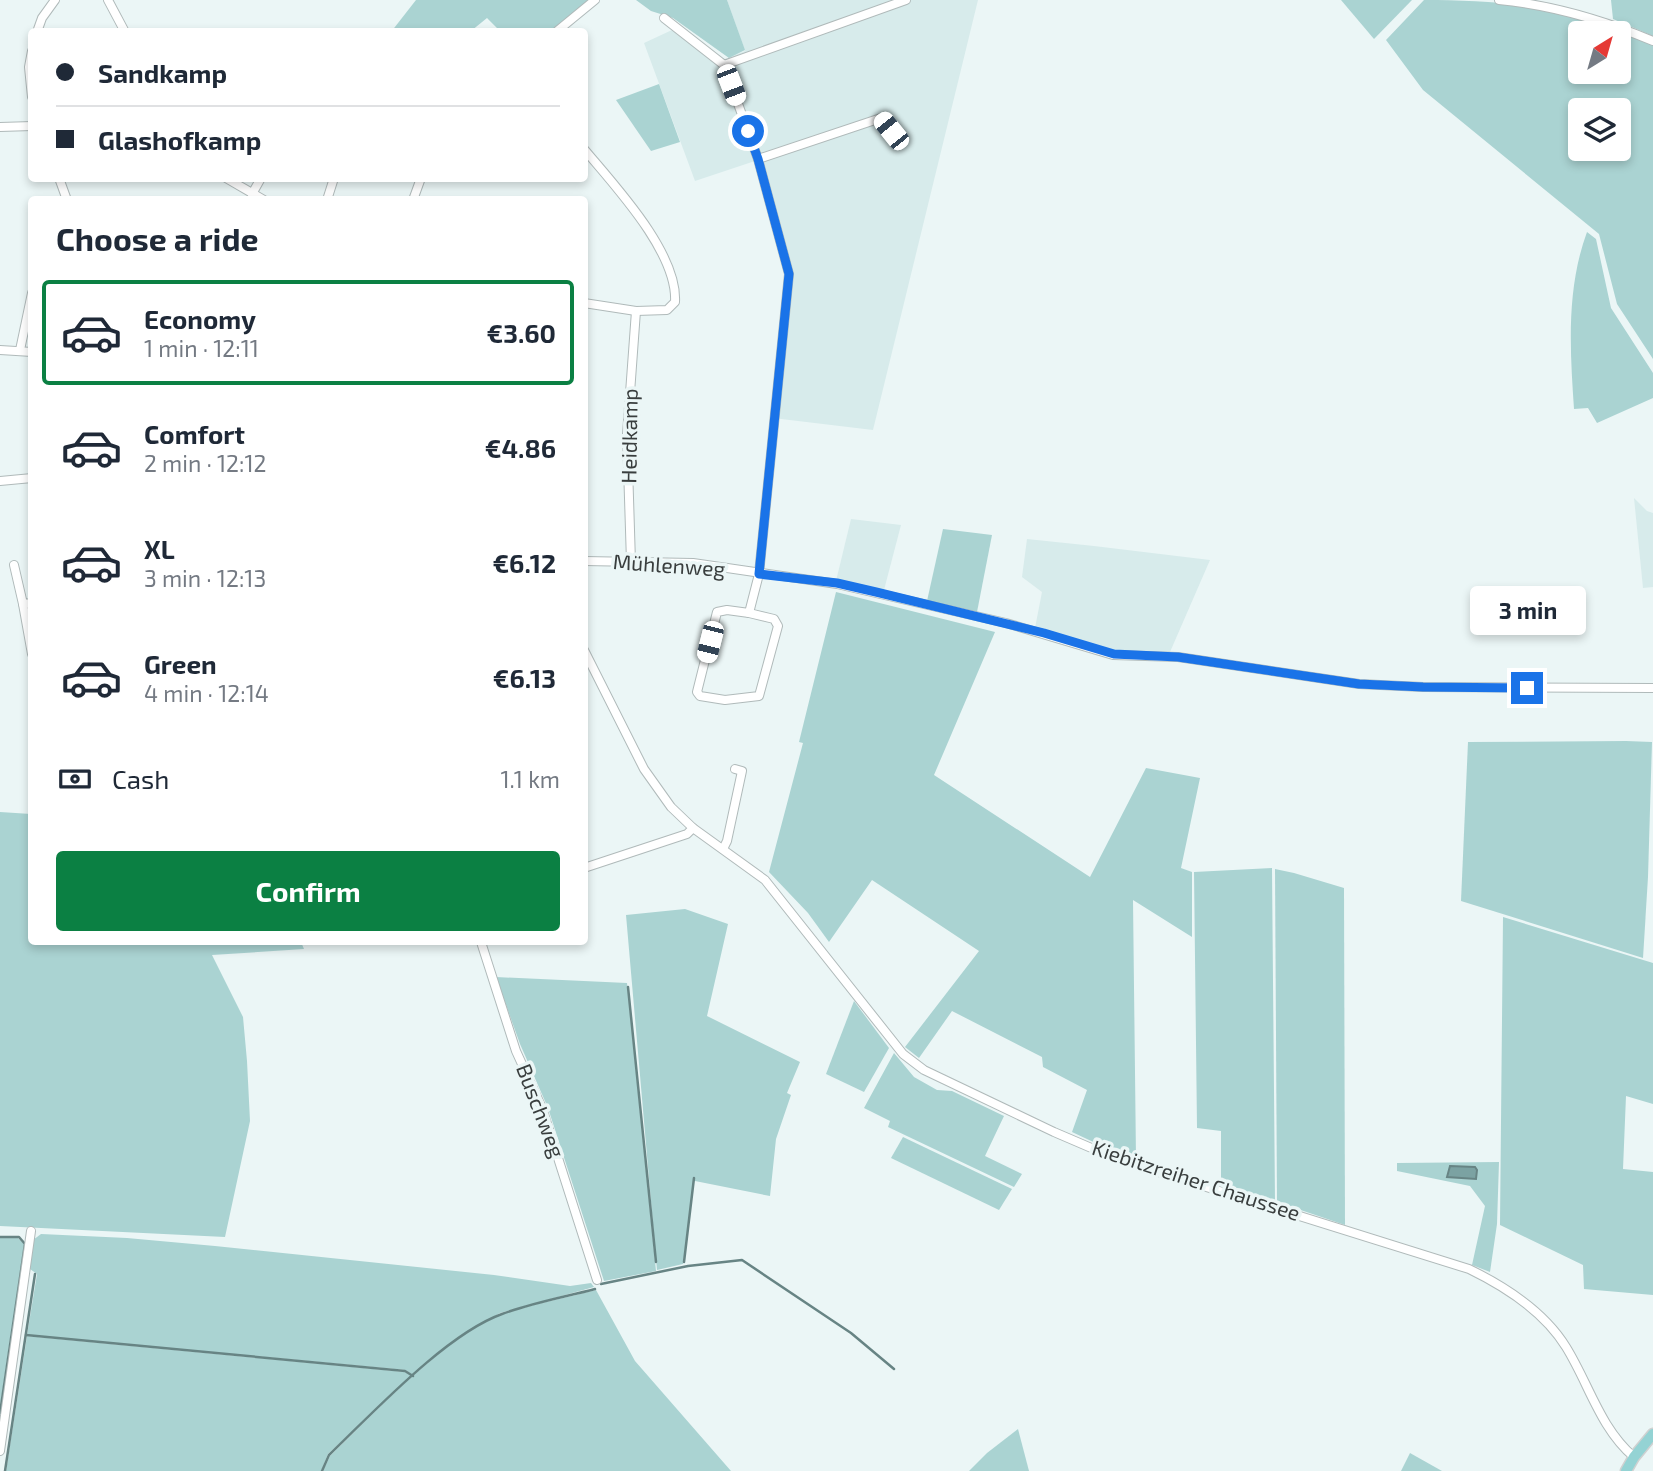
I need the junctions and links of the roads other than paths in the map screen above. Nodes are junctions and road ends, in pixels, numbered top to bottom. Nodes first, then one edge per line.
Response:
1 (55, 0) edge
2 (108, 0) edge
3 (595, 0) edge
4 (906, 0) edge
5 (1499, 0) edge
6 (664, 18) dead end
7 (38, 28) edge
8 (123, 28) edge
9 (561, 28) edge
10 (1653, 41) edge
11 (723, 65) junction
12 (28, 126) edge
13 (0, 127) edge
14 (891, 131) dead end
15 (588, 154) edge
16 (758, 159) junction
17 (232, 182) edge
18 (259, 182) edge
19 (252, 194) junction
20 (256, 196) edge
21 (588, 304) edge
22 (636, 311) junction
23 (28, 312) edge
24 (0, 350) edge
25 (20, 350) junction
26 (28, 351) edge
27 (28, 478) edge
28 (0, 481) edge
29 (588, 561) edge
30 (631, 562) junction
31 (13, 565) dead end
32 (759, 574) junction
33 (27, 604) edge
34 (749, 612) junction
35 (588, 658) edge
36 (1653, 688) edge
37 (735, 769) dead end
38 (694, 828) junction
39 (723, 849) junction
40 (588, 867) edge
41 (482, 945) edge
42 (31, 1231) dead end
43 (597, 1280) dead end
44 (1652, 1437) edge
45 (0, 1451) edge
46 (1634, 1457) junction
47 (1626, 1471) edge

1 - 7 street
2 - 8 street
3 - 9 street
4 - 11 street
5 - 10 street
6 - 11 street
11 - 16 street
12 - 13 street
14 - 16 street
15 - 22 street
16 - 32 street
17 - 19 street
18 - 19 street
19 - 20 street
21 - 22 street
22 - 30 street, Heidkamp
23 - 25 street
24 - 25 street
25 - 26 street
27 - 28 street
29 - 30 street, Mühlenweg
30 - 32 street, Mühlenweg
31 - 33 street
32 - 34 street
32 - 36 street, Mühlenweg
34 - 34 street
35 - 38 street, Kiebitzreiher Chaussee
37 - 39 street
38 - 39 street, Kiebitzreiher Chaussee
38 - 40 street
39 - 46 street, Kiebitzreiher Chaussee
41 - 43 street, Buschweg
42 - 45 street
44 - 46 main road
46 - 47 main road

